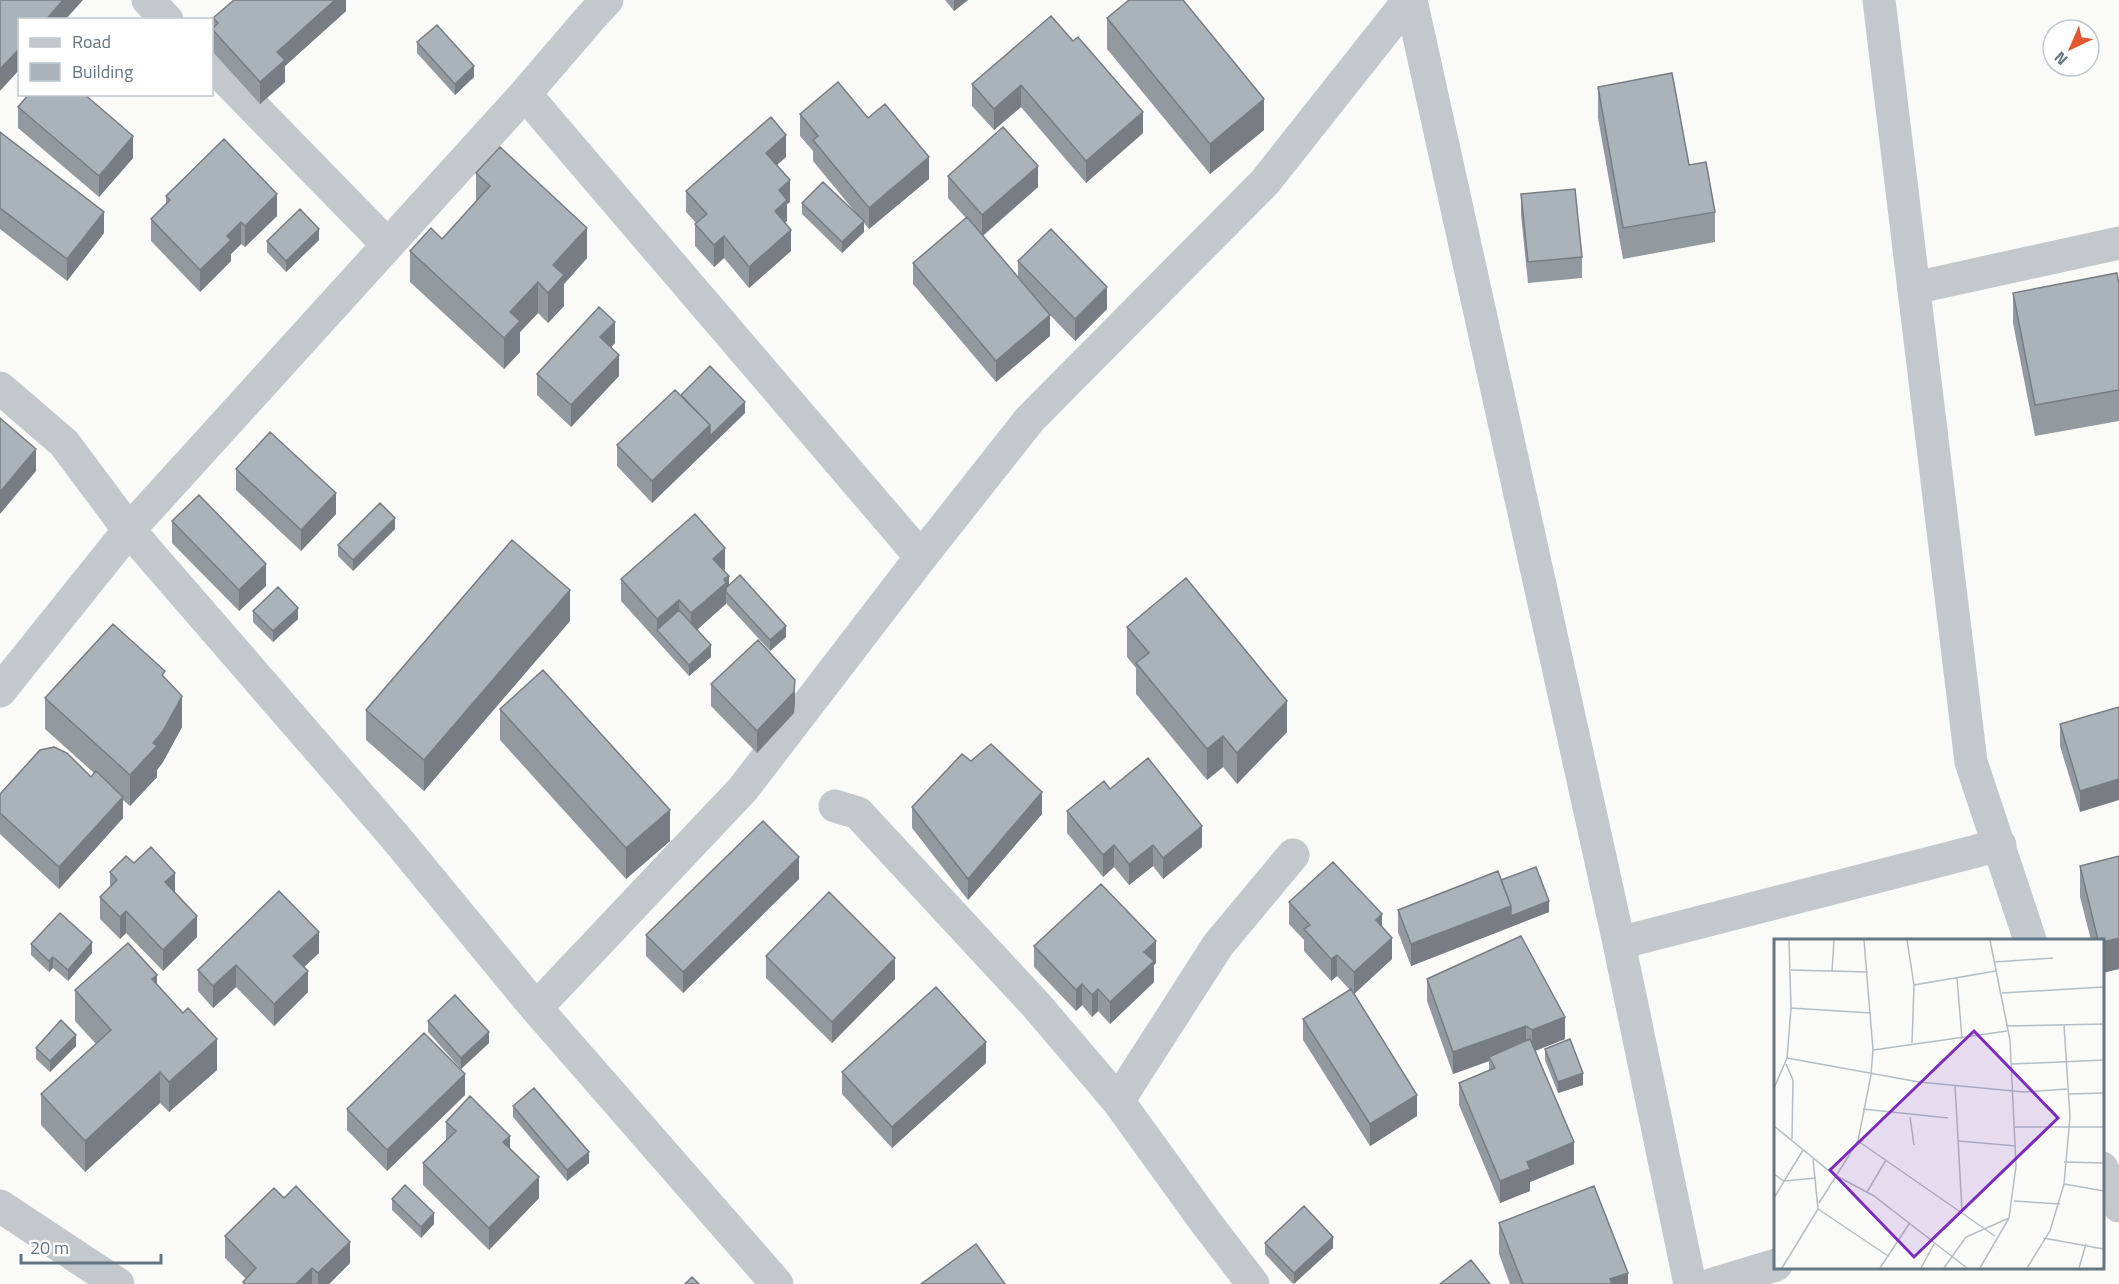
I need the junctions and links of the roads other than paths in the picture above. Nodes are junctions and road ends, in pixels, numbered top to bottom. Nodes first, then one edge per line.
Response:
1 (148, 0) edge
2 (607, 0) edge
3 (1410, 0) edge
4 (1879, 0) edge
5 (165, 18) edge
6 (213, 66) edge
7 (525, 94) junction
8 (2119, 243) edge
9 (388, 245) junction
10 (1914, 288) junction
11 (0, 388) edge
12 (129, 530) junction
13 (921, 557) junction
14 (0, 691) edge
15 (835, 806) dead end
16 (2000, 845) junction
17 (1293, 855) dead end
18 (2030, 939) edge
19 (1619, 943) junction
20 (536, 1008) junction
21 (1118, 1101) junction
22 (2119, 1164) edge
23 (2104, 1166) edge
24 (2104, 1168) edge
25 (0, 1206) edge
26 (2119, 1206) edge
27 (1774, 1266) edge
28 (118, 1284) edge
29 (777, 1284) edge
30 (1253, 1284) edge
31 (1690, 1284) edge
32 (1713, 1284) edge

1 - 5 street
2 - 7 street
3 - 13 street
3 - 19 street
4 - 10 street
6 - 9 street
7 - 9 street
7 - 13 street
8 - 10 street
9 - 12 street
10 - 16 street
11 - 12 street
12 - 14 street
12 - 20 street
13 - 20 street
15 - 21 street
16 - 18 street
16 - 19 street
17 - 21 street
19 - 31 street
20 - 29 street
21 - 30 street
22 - 23 street
24 - 26 street
25 - 28 street
27 - 32 street

